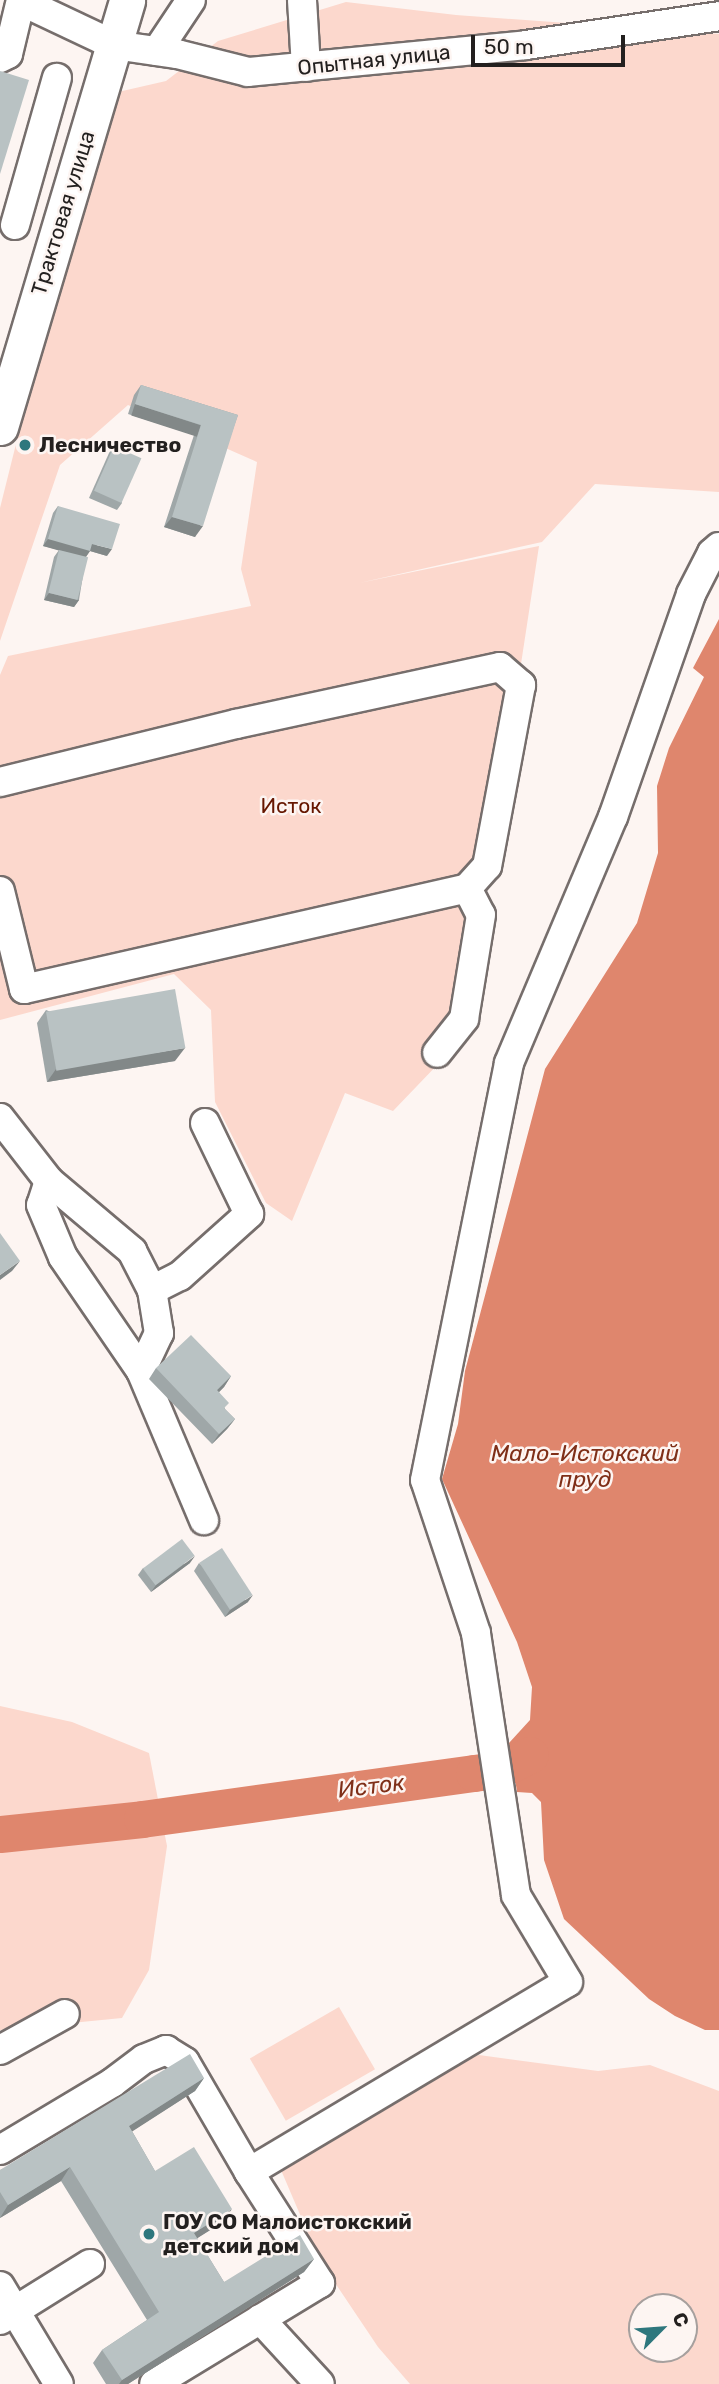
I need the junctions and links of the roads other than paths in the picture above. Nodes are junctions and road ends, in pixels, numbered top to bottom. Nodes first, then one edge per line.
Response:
1 (21, 0) edge
2 (127, 0) edge
3 (191, 0) edge
4 (302, 0) edge
5 (719, 16) edge
6 (114, 45) junction
7 (157, 51) junction
8 (0, 58) edge
9 (306, 67) junction
10 (57, 78) dead end
11 (7, 223) edge
12 (55, 237) junction
13 (0, 427) edge
14 (719, 547) edge
15 (0, 782) edge
16 (467, 888) junction
17 (0, 891) edge
18 (436, 1053) dead end
19 (0, 1118) edge
20 (205, 1122) dead end
21 (49, 1181) junction
22 (152, 1290) junction
23 (141, 1371) junction
24 (204, 1520) dead end
25 (65, 2014) dead end
26 (0, 2050) edge
27 (0, 2150) edge
28 (249, 2172) junction
29 (90, 2264) dead end
30 (0, 2286) edge
31 (7, 2316) edge
32 (260, 2319) junction
33 (59, 2384) edge
34 (154, 2384) edge
35 (320, 2384) edge

1 - 6 street, Опытная улица
1 - 8 street
2 - 6 main road, Трактовая улица
3 - 7 street
4 - 9 street
5 - 9 street, Опытная улица
6 - 7 street, Опытная улица
6 - 12 main road, Трактовая улица
7 - 9 street, Опытная улица
10 - 11 street
11 - 12 street
12 - 13 main road, Трактовая улица
14 - 28 street
15 - 16 street
16 - 17 street
16 - 18 street
19 - 21 street
20 - 22 street
21 - 22 street
21 - 23 street
22 - 23 street
23 - 24 street
25 - 26 street
27 - 28 street
28 - 32 street
29 - 31 street
30 - 31 street
31 - 33 street
32 - 34 street
32 - 35 street

